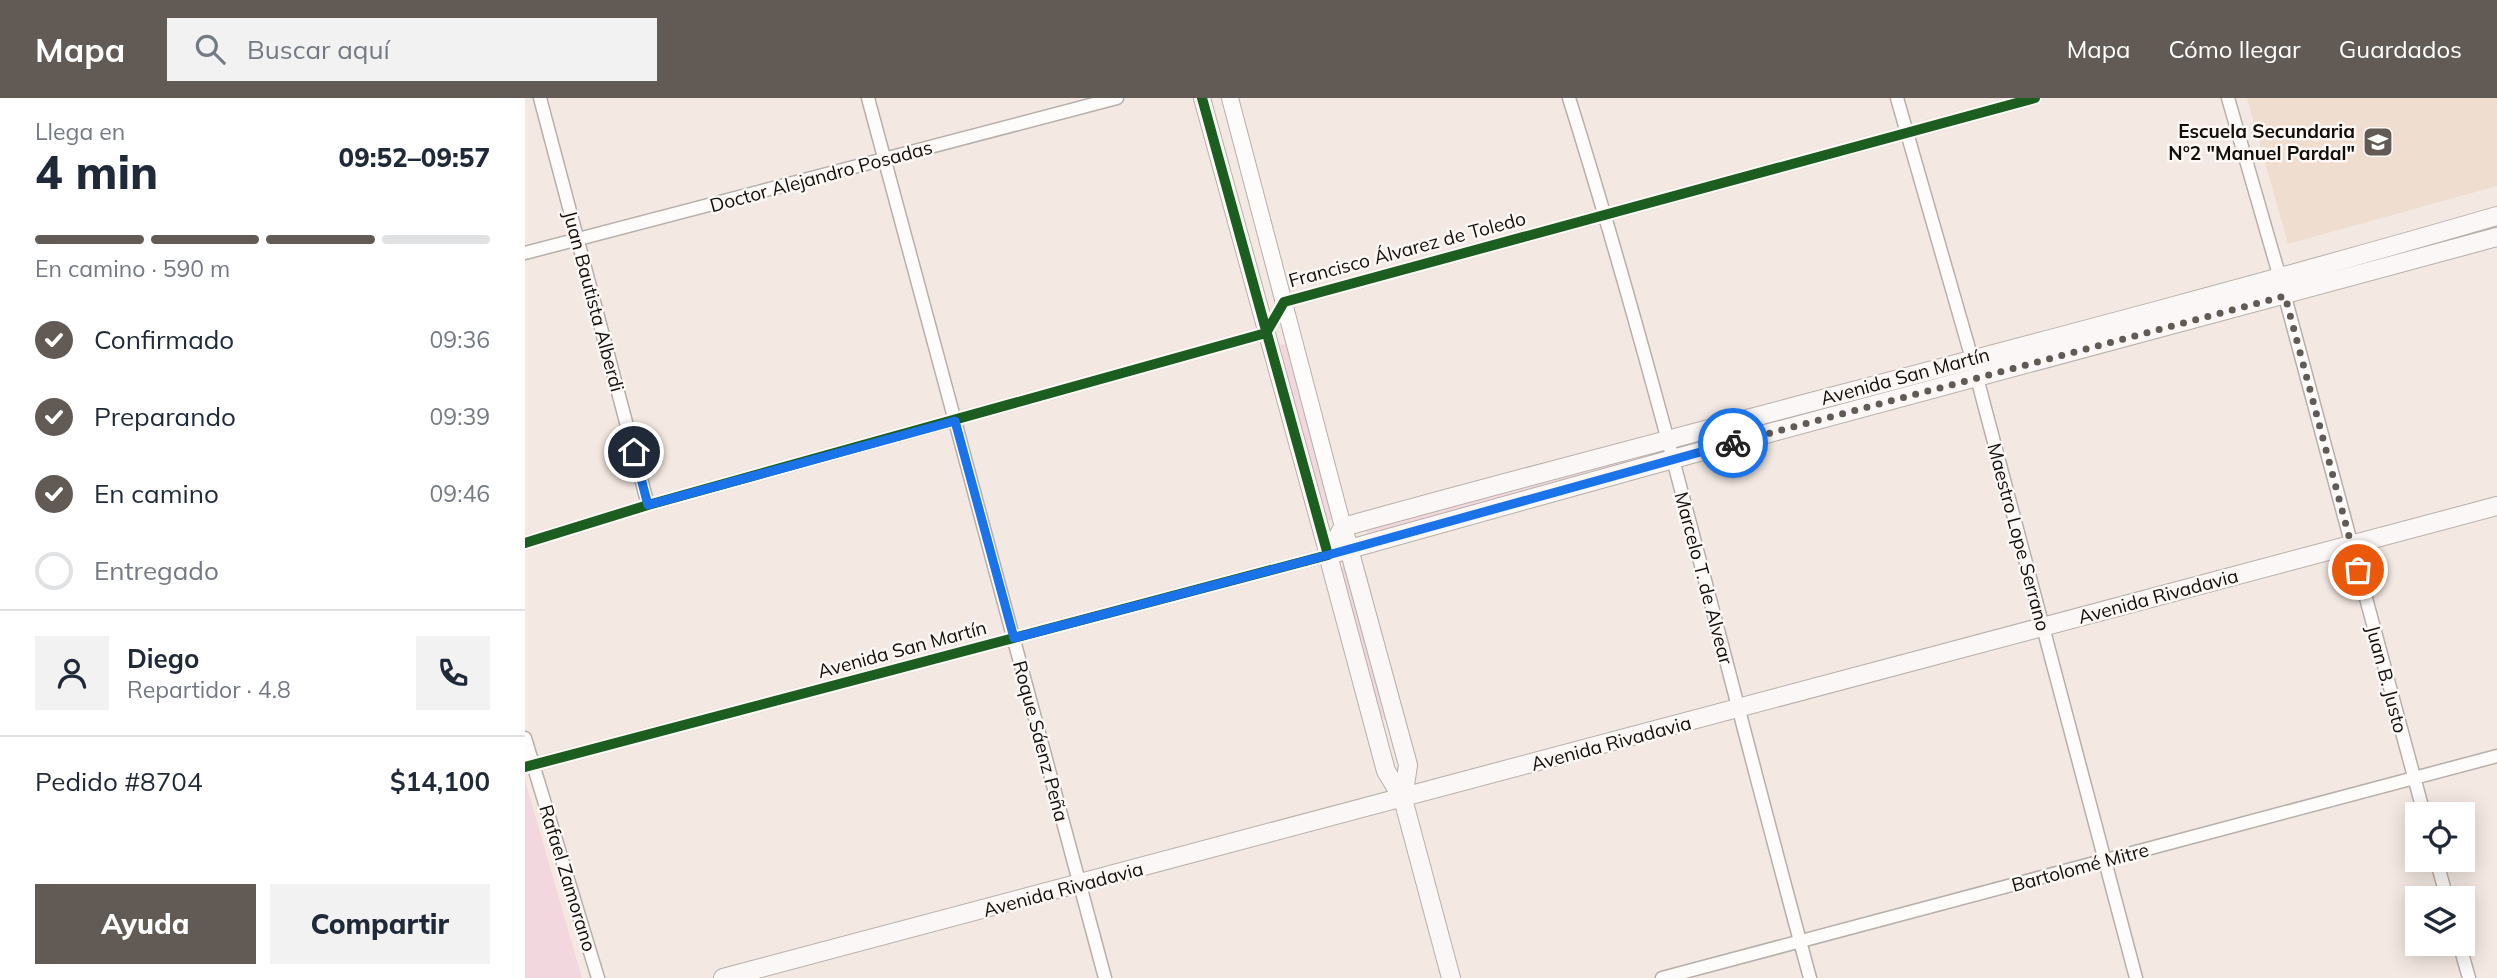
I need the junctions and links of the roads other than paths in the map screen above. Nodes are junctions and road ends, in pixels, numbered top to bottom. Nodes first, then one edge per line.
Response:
1 (540, 98) edge
2 (868, 98) edge
3 (1117, 98) edge
4 (1202, 98) edge
5 (1230, 98) edge
6 (1569, 98) edge
7 (1897, 98) edge
8 (2035, 98) edge
9 (2228, 98) edge
10 (1907, 132) junction
11 (885, 159) junction
12 (1605, 213) junction
13 (2497, 216) edge
14 (2497, 237) edge
15 (578, 239) junction
16 (525, 253) edge
17 (2283, 287) junction
18 (1284, 302) junction
19 (1266, 333) junction
20 (1972, 359) junction
21 (1977, 377) junction
22 (955, 421) junction
23 (1668, 438) junction
24 (1673, 459) junction
25 (648, 505) junction
26 (2497, 506) edge
27 (1343, 527) junction
28 (525, 543) edge
29 (2351, 545) junction
30 (1349, 550) junction
31 (1328, 555) junction
32 (2042, 628) junction
33 (1014, 638) junction
34 (1738, 709) junction
35 (525, 738) edge
36 (2497, 756) edge
37 (529, 766) edge
38 (2414, 778) junction
39 (1403, 799) junction
40 (2421, 802) edge
41 (2104, 860) junction
42 (1080, 884) junction
43 (1800, 941) junction
44 (2463, 956) edge
45 (776, 971) edge
46 (598, 978) edge
47 (723, 978) edge
48 (1105, 978) edge
49 (1451, 978) edge
50 (1662, 978) edge
51 (1810, 978) edge
52 (2136, 978) edge
53 (2469, 978) edge

1 - 15 street, Juan Bautista Alberdi
2 - 11 street, Roque Sáenz Peña
3 - 11 street, Doctor Alejandro Posadas
4 - 19 street
5 - 18 street
6 - 12 street, Marcelo T. de Alvear
7 - 10 street, Maestro Lope Serrano
8 - 10 street, Francisco Álvarez de Toledo
9 - 17 street, Juan B. Justo
10 - 12 street, Francisco Álvarez de Toledo
10 - 20 street, Maestro Lope Serrano
11 - 15 street, Doctor Alejandro Posadas
11 - 22 street, Roque Sáenz Peña
12 - 18 street, Francisco Álvarez de Toledo
12 - 23 street, Marcelo T. de Alvear
13 - 17 main road, Avenida San Martín
14 - 17 main road, Avenida San Martín
15 - 16 street, Doctor Alejandro Posadas
15 - 25 street, Juan Bautista Alberdi
17 - 20 main road, Avenida San Martín
17 - 21 main road, Avenida San Martín
17 - 29 street, Juan B. Justo
18 - 19 street, Francisco Álvarez de Toledo
18 - 27 street
19 - 22 street
19 - 31 street
20 - 21 street, Maestro Lope Serrano
20 - 23 main road, Avenida San Martín
21 - 24 main road, Avenida San Martín
21 - 32 street, Maestro Lope Serrano
22 - 25 street
22 - 33 street, Roque Sáenz Peña
23 - 24 street, Marcelo T. de Alvear
23 - 27 main road, Avenida San Martín
24 - 30 main road, Avenida San Martín
24 - 34 street, Marcelo T. de Alvear
25 - 28 street
26 - 29 main road, Avenida Rivadavia
27 - 30 main road
27 - 31 main road
29 - 32 main road, Avenida Rivadavia
29 - 38 street, Juan B. Justo
30 - 31 main road, Avenida San Martín
30 - 39 main road
31 - 33 street, Avenida San Martín
31 - 39 main road
32 - 34 main road, Avenida Rivadavia
32 - 41 street, Maestro Lope Serrano
33 - 37 street, Avenida San Martín
33 - 42 street, Roque Sáenz Peña
34 - 39 main road, Avenida Rivadavia
34 - 43 street, Marcelo T. de Alvear
35 - 37 street, Rafael Zamorano
36 - 38 street, Bartolomé Mitre
37 - 46 street, Rafael Zamorano
38 - 40 street, Juan B. Justo
38 - 41 street, Bartolomé Mitre
39 - 42 main road, Avenida Rivadavia
39 - 49 main road
41 - 43 street, Bartolomé Mitre
41 - 52 street, Maestro Lope Serrano
42 - 45 main road, Avenida Rivadavia
42 - 48 street, Roque Sáenz Peña
43 - 50 street, Bartolomé Mitre
43 - 51 street, Marcelo T. de Alvear
44 - 53 street
45 - 47 main road, Avenida Rivadavia

